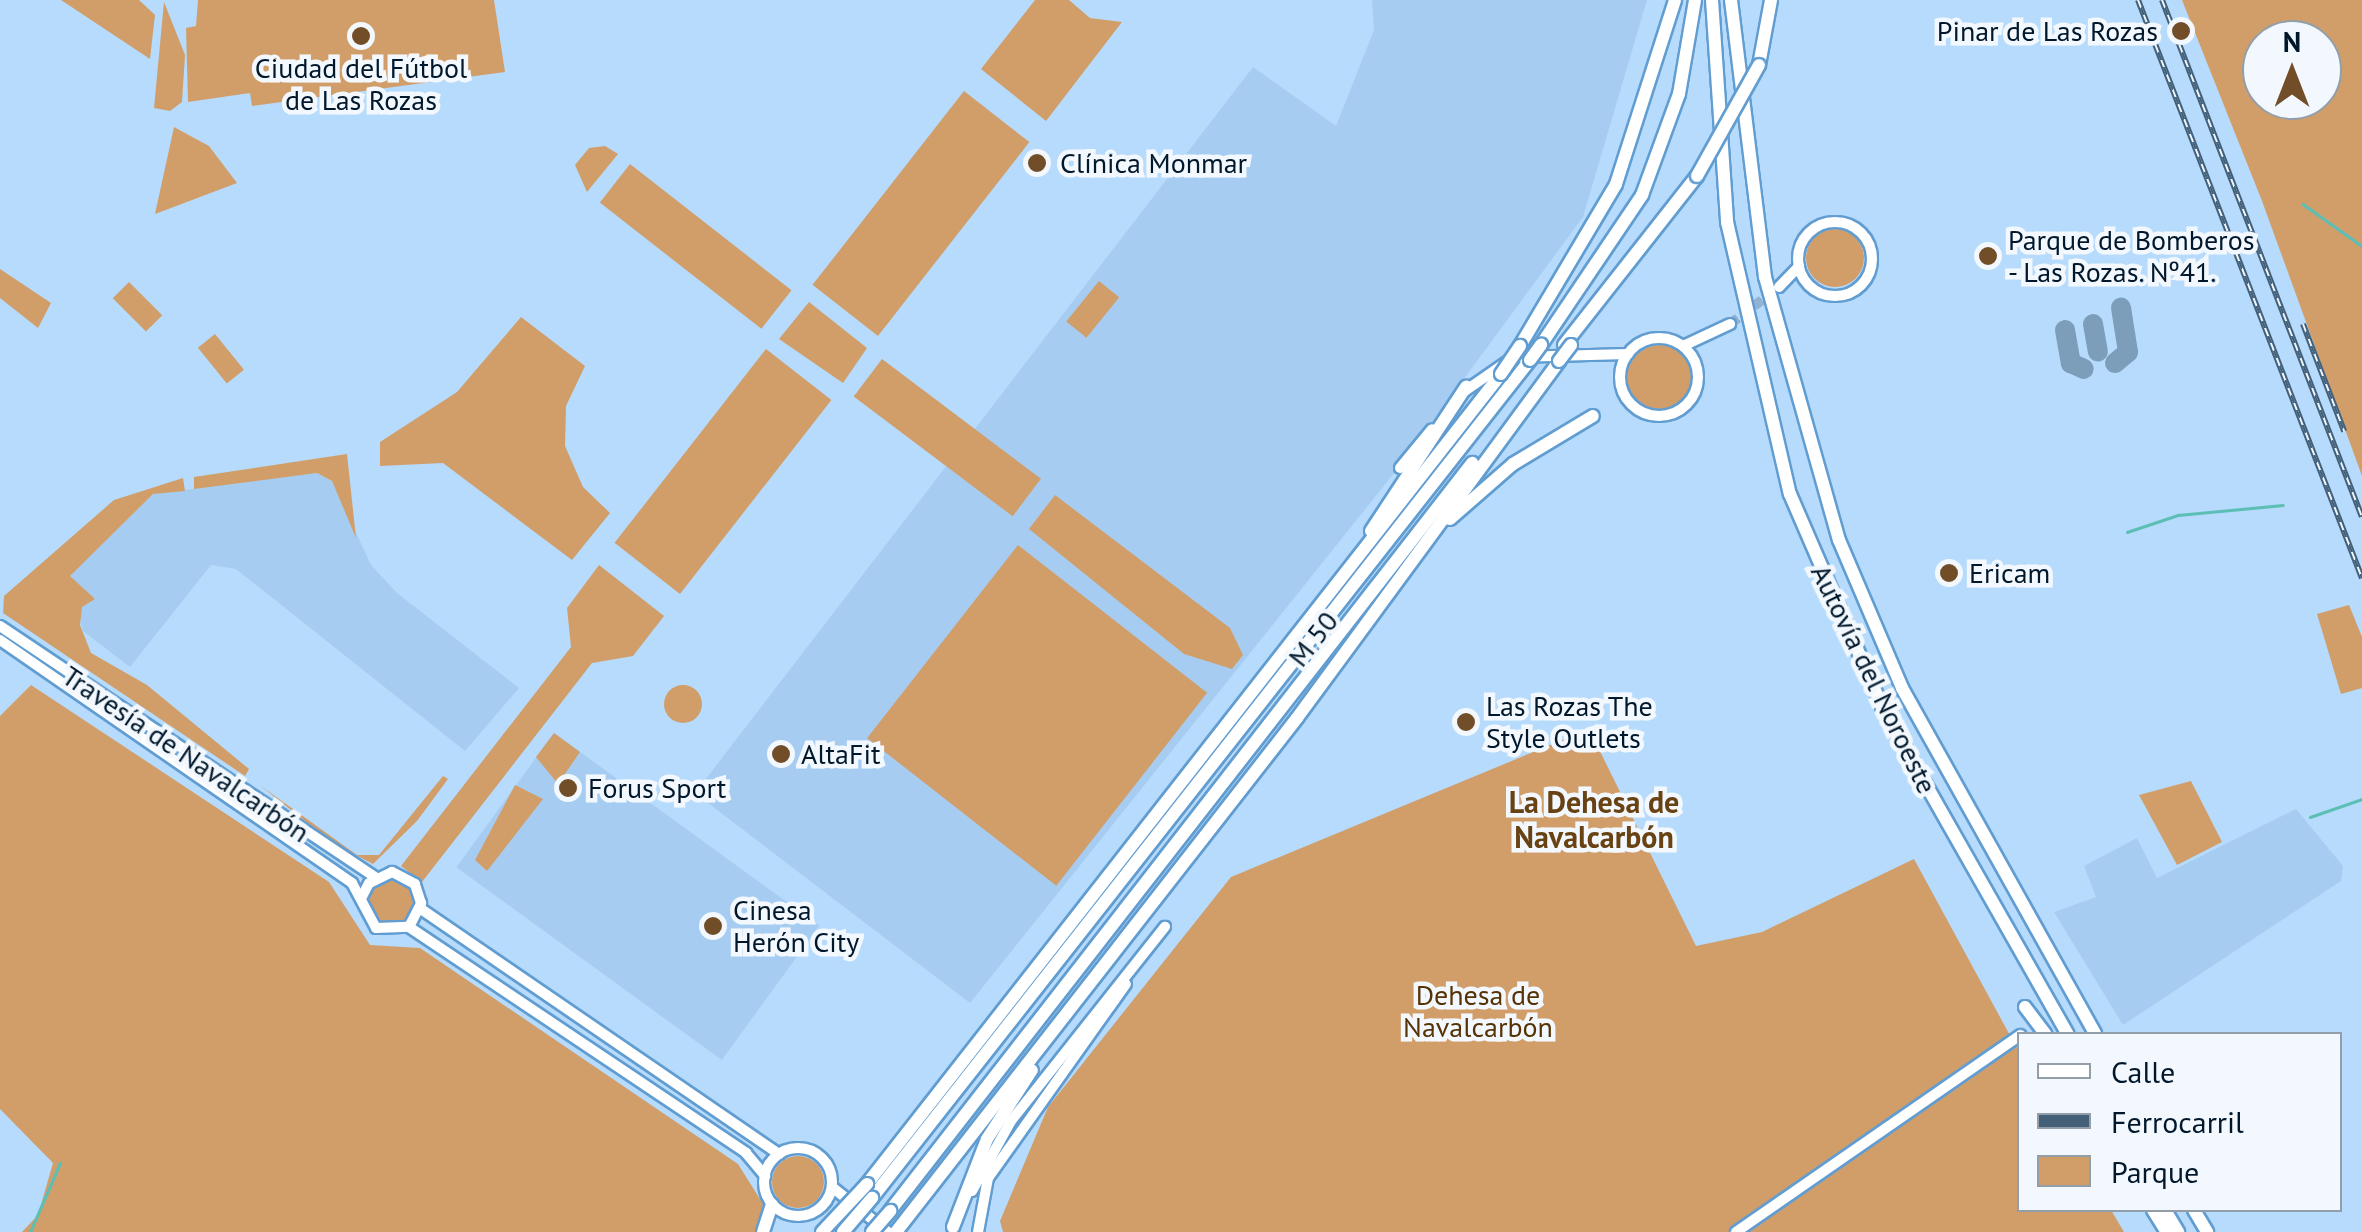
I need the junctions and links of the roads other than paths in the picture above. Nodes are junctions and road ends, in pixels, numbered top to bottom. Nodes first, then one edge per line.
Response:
1 (1675, 0) edge
2 (1695, 0) edge
3 (1712, 0) edge
4 (1731, 0) edge
5 (1770, 0) edge
6 (1799, 266) junction
7 (1806, 282) junction
8 (1730, 324) tunnel mouth
9 (1713, 336) junction
10 (1683, 346) junction
11 (1628, 354) junction
12 (1556, 360) junction
13 (1695, 362) junction
14 (1466, 387) junction
15 (1593, 416) dead end
16 (1400, 468) dead end
17 (0, 626) edge
18 (1306, 628) junction
19 (2, 642) edge
20 (1320, 687) junction
21 (375, 877) junction
22 (362, 899) junction
23 (421, 909) junction
24 (409, 926) junction
25 (2035, 930) junction
26 (1127, 937) junction
27 (2025, 1008) joint
28 (2020, 1032) edge
29 (2043, 1032) edge
30 (2067, 1032) edge
31 (2093, 1032) edge
32 (2103, 1032) edge
33 (2017, 1037) edge
34 (779, 1154) junction
35 (764, 1176) junction
36 (832, 1187) junction
37 (772, 1204) junction
38 (816, 1211) junction
39 (953, 1229) edge
40 (762, 1232) edge
41 (822, 1232) edge
42 (843, 1232) edge
43 (856, 1232) edge
44 (872, 1232) edge
45 (888, 1232) edge
46 (896, 1232) edge
47 (978, 1232) edge
48 (1736, 1232) edge

1 - 18 highway, bridge
2 - 42 highway, M 50, bridge
3 - 30 highway, Autovía del Noroeste
4 - 25 highway, Autovía del Noroeste
5 - 12 highway, bridge
6 - 7 street
6 - 7 street
6 - 7 street
8 - 9 street
9 - 10 street
9 - 13 street
10 - 11 street
10 - 13 street
11 - 13 street
11 - 14 street
12 - 20 highway
12 - 44 highway, bridge
14 - 16 street
14 - 18 highway
15 - 20 highway
17 - 21 street, Travesía de Navalcarbón
18 - 41 highway, bridge
19 - 22 street, Travesía de Navalcarbón
20 - 26 highway
21 - 22 street
21 - 23 street, Travesía de Navalcarbón
22 - 24 street, Travesía de Navalcarbón
23 - 24 street
23 - 34 street, Travesía de Navalcarbón
24 - 35 street, Travesía de Navalcarbón
25 - 31 highway, Autovía del Noroeste
25 - 32 highway
26 - 39 highway
26 - 46 highway
27 - 28 street
27 - 29 highway
33 - 48 street
34 - 35 street
34 - 36 street, Travesía de Navalcarbón
35 - 37 street, Travesía de Navalcarbón
36 - 38 street
36 - 45 street, Travesía de Navalcarbón
37 - 38 street
37 - 40 highway
38 - 43 street
39 - 47 street

